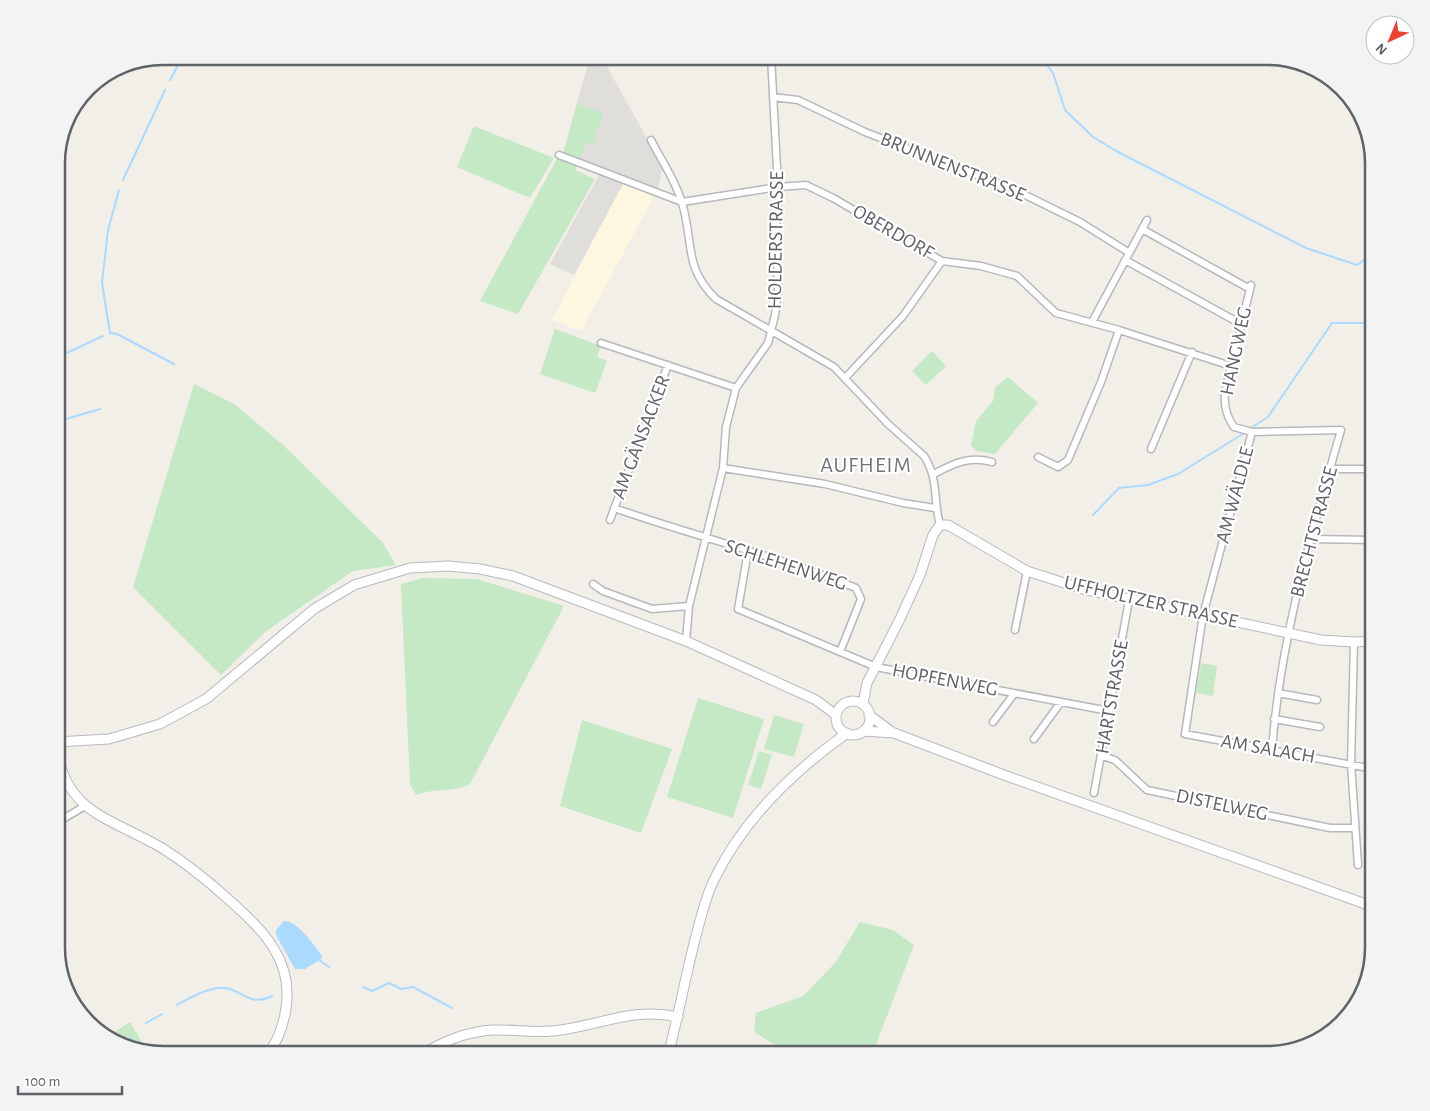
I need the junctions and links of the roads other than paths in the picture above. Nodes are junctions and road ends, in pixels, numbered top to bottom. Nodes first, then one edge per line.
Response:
1 (771, 65) edge
2 (773, 97) junction
3 (651, 140) dead end
4 (560, 155) dead end
5 (778, 186) junction
6 (682, 202) junction
7 (1147, 220) dead end
8 (1142, 229) junction
9 (1128, 252) junction
10 (1125, 260) junction
11 (942, 261) junction
12 (1092, 322) junction
13 (1241, 324) junction
14 (772, 330) junction
15 (1119, 330) junction
16 (602, 343) dead end
17 (1192, 352) junction
18 (668, 365) junction
19 (1231, 366) junction
20 (846, 377) junction
21 (736, 388) junction
22 (1341, 430) joint
23 (1252, 432) junction
24 (1151, 449) dead end
25 (1038, 457) dead end
26 (992, 462) dead end
27 (723, 468) junction
28 (1330, 469) junction
29 (1365, 469) edge
30 (934, 474) junction
31 (614, 508) junction
32 (935, 508) junction
33 (610, 520) dead end
34 (940, 525) junction
35 (706, 539) junction
36 (1311, 539) junction
37 (1365, 540) edge
38 (748, 551) junction
39 (1027, 572) junction
40 (592, 584) dead end
41 (1129, 600) junction
42 (689, 606) junction
43 (1203, 615) junction
44 (1015, 630) dead end
45 (1287, 633) junction
46 (1365, 641) edge
47 (686, 642) junction
48 (1354, 642) junction
49 (840, 652) junction
50 (876, 667) junction
51 (867, 683) junction
52 (1278, 693) junction
53 (1014, 694) junction
54 (816, 700) junction
55 (1317, 700) dead end
56 (852, 701) junction
57 (1061, 702) junction
58 (862, 704) junction
59 (842, 705) junction
60 (1109, 711) junction
61 (836, 715) junction
62 (869, 715) junction
63 (1274, 720) junction
64 (993, 722) dead end
65 (839, 726) junction
66 (1320, 727) dead end
67 (863, 731) junction
68 (847, 733) junction
69 (894, 734) junction
70 (1185, 734) joint
71 (1034, 739) dead end
72 (65, 742) edge
73 (826, 748) junction
74 (1272, 750) junction
75 (1102, 756) junction
76 (1351, 764) junction
77 (1365, 767) edge
78 (65, 778) edge
79 (1094, 793) dead end
80 (85, 806) junction
81 (65, 818) edge
82 (1354, 828) junction
83 (1358, 865) dead end
84 (1365, 904) edge
85 (678, 1017) junction
86 (440, 1044) joint
87 (271, 1046) edge
88 (436, 1046) edge
89 (670, 1046) edge

1 - 2 street, HOLDERSTRASSE
2 - 5 street, HOLDERSTRASSE
2 - 9 street, BRUNNENSTRASSE
3 - 6 street
4 - 6 street
5 - 6 street, OBERDORF
5 - 11 street, OBERDORF
5 - 14 street, HOLDERSTRASSE
6 - 14 street
7 - 8 street
8 - 9 street
8 - 13 street, HANGWEG
9 - 10 street
10 - 12 street
10 - 13 street
11 - 12 street, OBERDORF
11 - 20 street
12 - 15 street, OBERDORF
13 - 19 street, HANGWEG
14 - 20 street
14 - 21 street, HOLDERSTRASSE
15 - 17 street, OBERDORF
15 - 25 street
16 - 18 street
17 - 19 street, OBERDORF
17 - 24 street
18 - 21 street
18 - 31 street, AM GÄNSACKER
19 - 23 street, HANGWEG
20 - 30 street
21 - 27 street, HOLDERSTRASSE
22 - 23 street, AM WÄLDLE
22 - 28 street, BRECHTSTRASSE
23 - 43 street, AM WÄLDLE
26 - 30 street
27 - 32 street
27 - 35 street, HOLDERSTRASSE
28 - 29 street
28 - 36 street, BRECHTSTRASSE
30 - 32 street
31 - 33 street, AM GÄNSACKER
31 - 35 street, AM GÄNSACKER
32 - 34 street
34 - 39 street, UFFHOLTZER STRASSE
34 - 50 street
35 - 38 street, SCHLEHENWEG
35 - 42 street, HOLDERSTRASSE
36 - 37 street
36 - 45 street, BRECHTSTRASSE
38 - 49 street, HOPFENWEG
38 - 49 street, SCHLEHENWEG
39 - 41 street, UFFHOLTZER STRASSE
39 - 44 street
40 - 42 street
41 - 43 street, UFFHOLTZER STRASSE
41 - 60 street, HARTSTRASSE
42 - 47 street, HOLDERSTRASSE
43 - 45 street, UFFHOLTZER STRASSE
43 - 70 street, AM WÄLDLE
45 - 48 street, UFFHOLTZER STRASSE
45 - 52 street, BRECHTSTRASSE
46 - 48 street, UFFHOLTZER STRASSE
47 - 54 street
47 - 72 street
48 - 76 street
49 - 50 street, HOPFENWEG
50 - 51 street
50 - 53 street, HOPFENWEG
51 - 56 street
51 - 58 street
52 - 55 street
52 - 63 street, BRECHTSTRASSE
53 - 57 street, HOPFENWEG
53 - 64 street, HOPFENWEG
54 - 59 street
54 - 61 street
56 - 58 street
56 - 59 street
57 - 60 street, HOPFENWEG
57 - 71 street
58 - 62 street
59 - 61 street
60 - 75 street, HARTSTRASSE
61 - 65 street
62 - 67 street
62 - 69 street
63 - 66 street
63 - 74 street, BRECHTSTRASSE
65 - 68 street
65 - 73 street
67 - 68 street
67 - 69 street
68 - 73 street
69 - 84 street
70 - 74 street, AM SALACH
73 - 85 street
74 - 76 street, AM SALACH
75 - 79 street, HARTSTRASSE
75 - 82 street, DISTELWEG
76 - 77 street, AM SALACH
76 - 82 street
78 - 80 street
80 - 81 street
80 - 87 street
82 - 83 street
85 - 86 street
85 - 89 street
86 - 88 street

